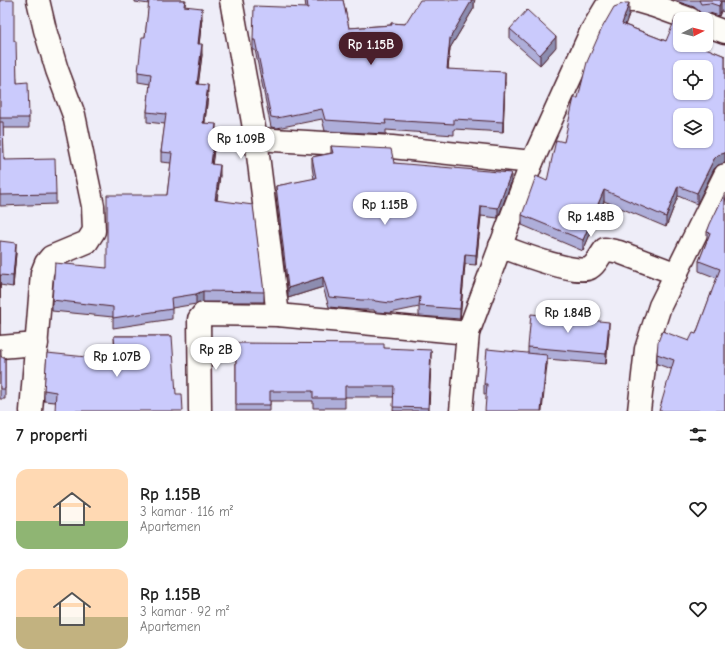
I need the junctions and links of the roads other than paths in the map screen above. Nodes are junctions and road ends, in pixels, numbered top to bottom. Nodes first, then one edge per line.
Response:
1 (38, 0) edge
2 (231, 0) edge
3 (673, 13) edge
4 (713, 28) edge
5 (725, 32) edge
6 (256, 139) junction
7 (532, 162) junction
8 (725, 175) edge
9 (500, 246) junction
10 (677, 274) junction
11 (278, 315) junction
12 (468, 333) junction
13 (37, 344) junction
14 (0, 347) edge
15 (31, 411) edge
16 (200, 411) edge
17 (461, 411) edge
18 (639, 411) edge

1 - 13 street
2 - 6 street
3 - 7 street
4 - 5 street
6 - 7 street
6 - 11 street
7 - 9 street
8 - 10 street
9 - 10 street
9 - 12 street
10 - 18 street
11 - 12 street
11 - 16 street
12 - 17 street
13 - 14 street
13 - 15 street

